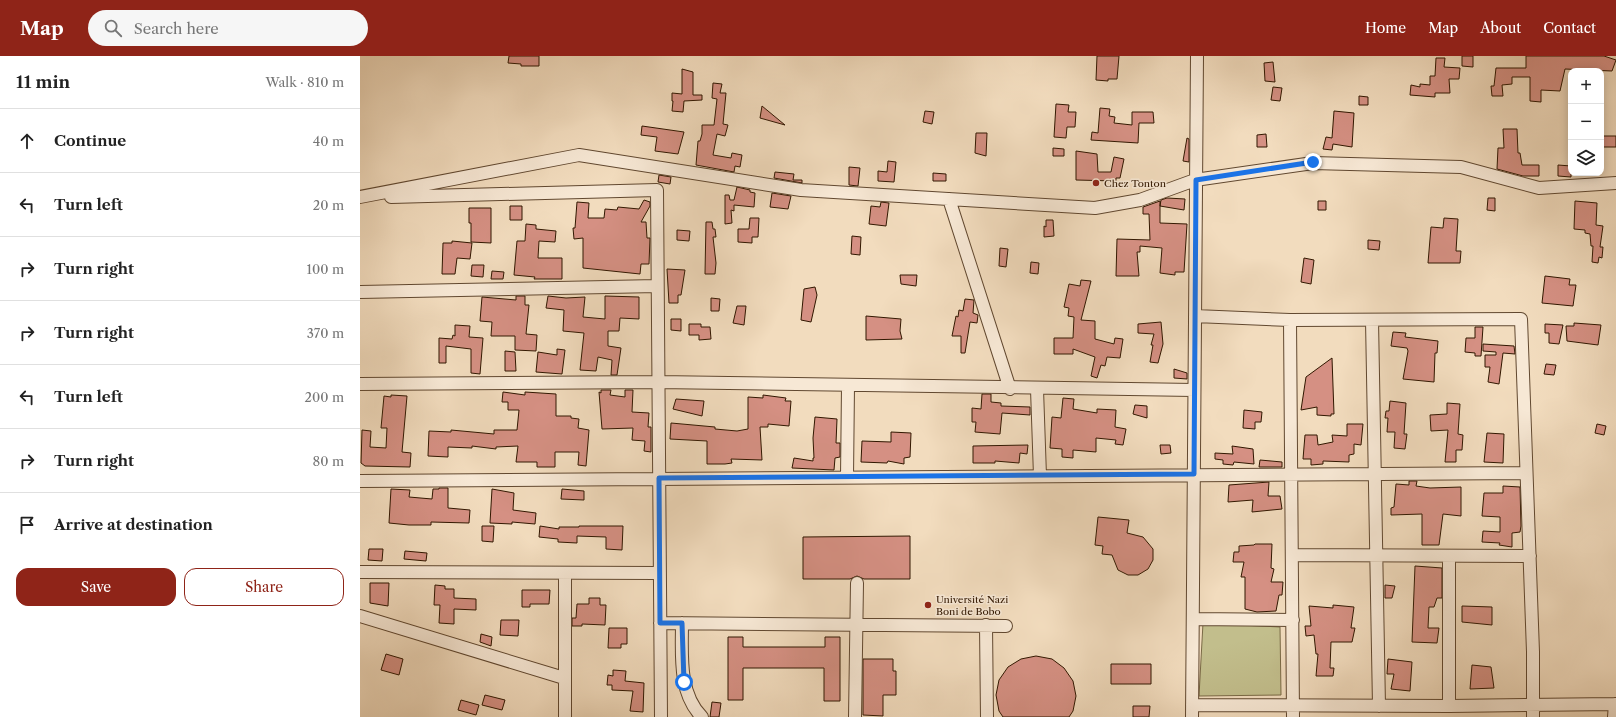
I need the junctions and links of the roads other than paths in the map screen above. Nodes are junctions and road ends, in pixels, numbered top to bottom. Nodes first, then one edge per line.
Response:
1 (1197, 56) edge
2 (1196, 180) junction
3 (1616, 183) edge
4 (360, 197) edge
5 (949, 199) junction
6 (657, 286) junction
7 (360, 292) edge
8 (1195, 316) junction
9 (1290, 320) junction
10 (1372, 320) junction
11 (658, 382) junction
12 (360, 384) edge
13 (848, 386) junction
14 (1010, 389) junction
15 (1038, 389) junction
16 (1194, 390) junction
17 (1375, 473) junction
18 (1526, 473) junction
19 (1194, 474) junction
20 (1291, 474) junction
21 (1040, 476) junction
22 (847, 477) junction
23 (659, 478) junction
24 (360, 480) edge
25 (1292, 556) junction
26 (1377, 556) junction
27 (1449, 556) junction
28 (1530, 556) junction
29 (360, 572) edge
30 (659, 573) junction
31 (565, 574) junction
32 (857, 583) dead end
33 (360, 616) edge
34 (1192, 619) junction
35 (1293, 620) junction
36 (660, 623) junction
37 (682, 623) junction
38 (857, 624) junction
39 (986, 625) junction
40 (1006, 626) dead end
41 (564, 678) junction
42 (1615, 704) edge
43 (1379, 706) junction
44 (1449, 706) junction
45 (1192, 711) edge
46 (1293, 711) edge
47 (1533, 711) edge
48 (565, 717) edge
49 (661, 717) edge
50 (702, 717) edge
51 (855, 717) edge
52 (987, 717) edge
53 (1614, 717) edge

1 - 2 street
2 - 3 street
2 - 5 street
2 - 8 street
4 - 5 street
4 - 6 street
5 - 14 street
6 - 7 street
6 - 11 street
8 - 9 street
8 - 16 street
9 - 10 street
9 - 20 street
10 - 17 street
10 - 18 street
11 - 12 street
11 - 13 street
11 - 23 street
13 - 14 street
13 - 22 street
14 - 15 street
15 - 16 street
15 - 21 street
16 - 19 street
17 - 18 street
17 - 20 street
17 - 26 street
18 - 28 street
19 - 20 street
19 - 21 street
19 - 34 street
20 - 25 street
21 - 22 street
22 - 23 street
23 - 24 street
23 - 30 street
25 - 26 street
25 - 35 street
26 - 27 street
26 - 43 street
27 - 28 street
27 - 44 street
28 - 47 street
29 - 31 street
30 - 31 street
30 - 36 street
31 - 41 street
32 - 38 street
33 - 41 street
34 - 35 street
34 - 45 street
35 - 46 street
36 - 37 street
36 - 49 street
37 - 38 street
37 - 50 street
38 - 39 street
38 - 51 street
39 - 40 street
39 - 52 street
41 - 48 street
42 - 47 street
42 - 53 street
43 - 44 street
43 - 46 street
44 - 47 street
45 - 46 street

